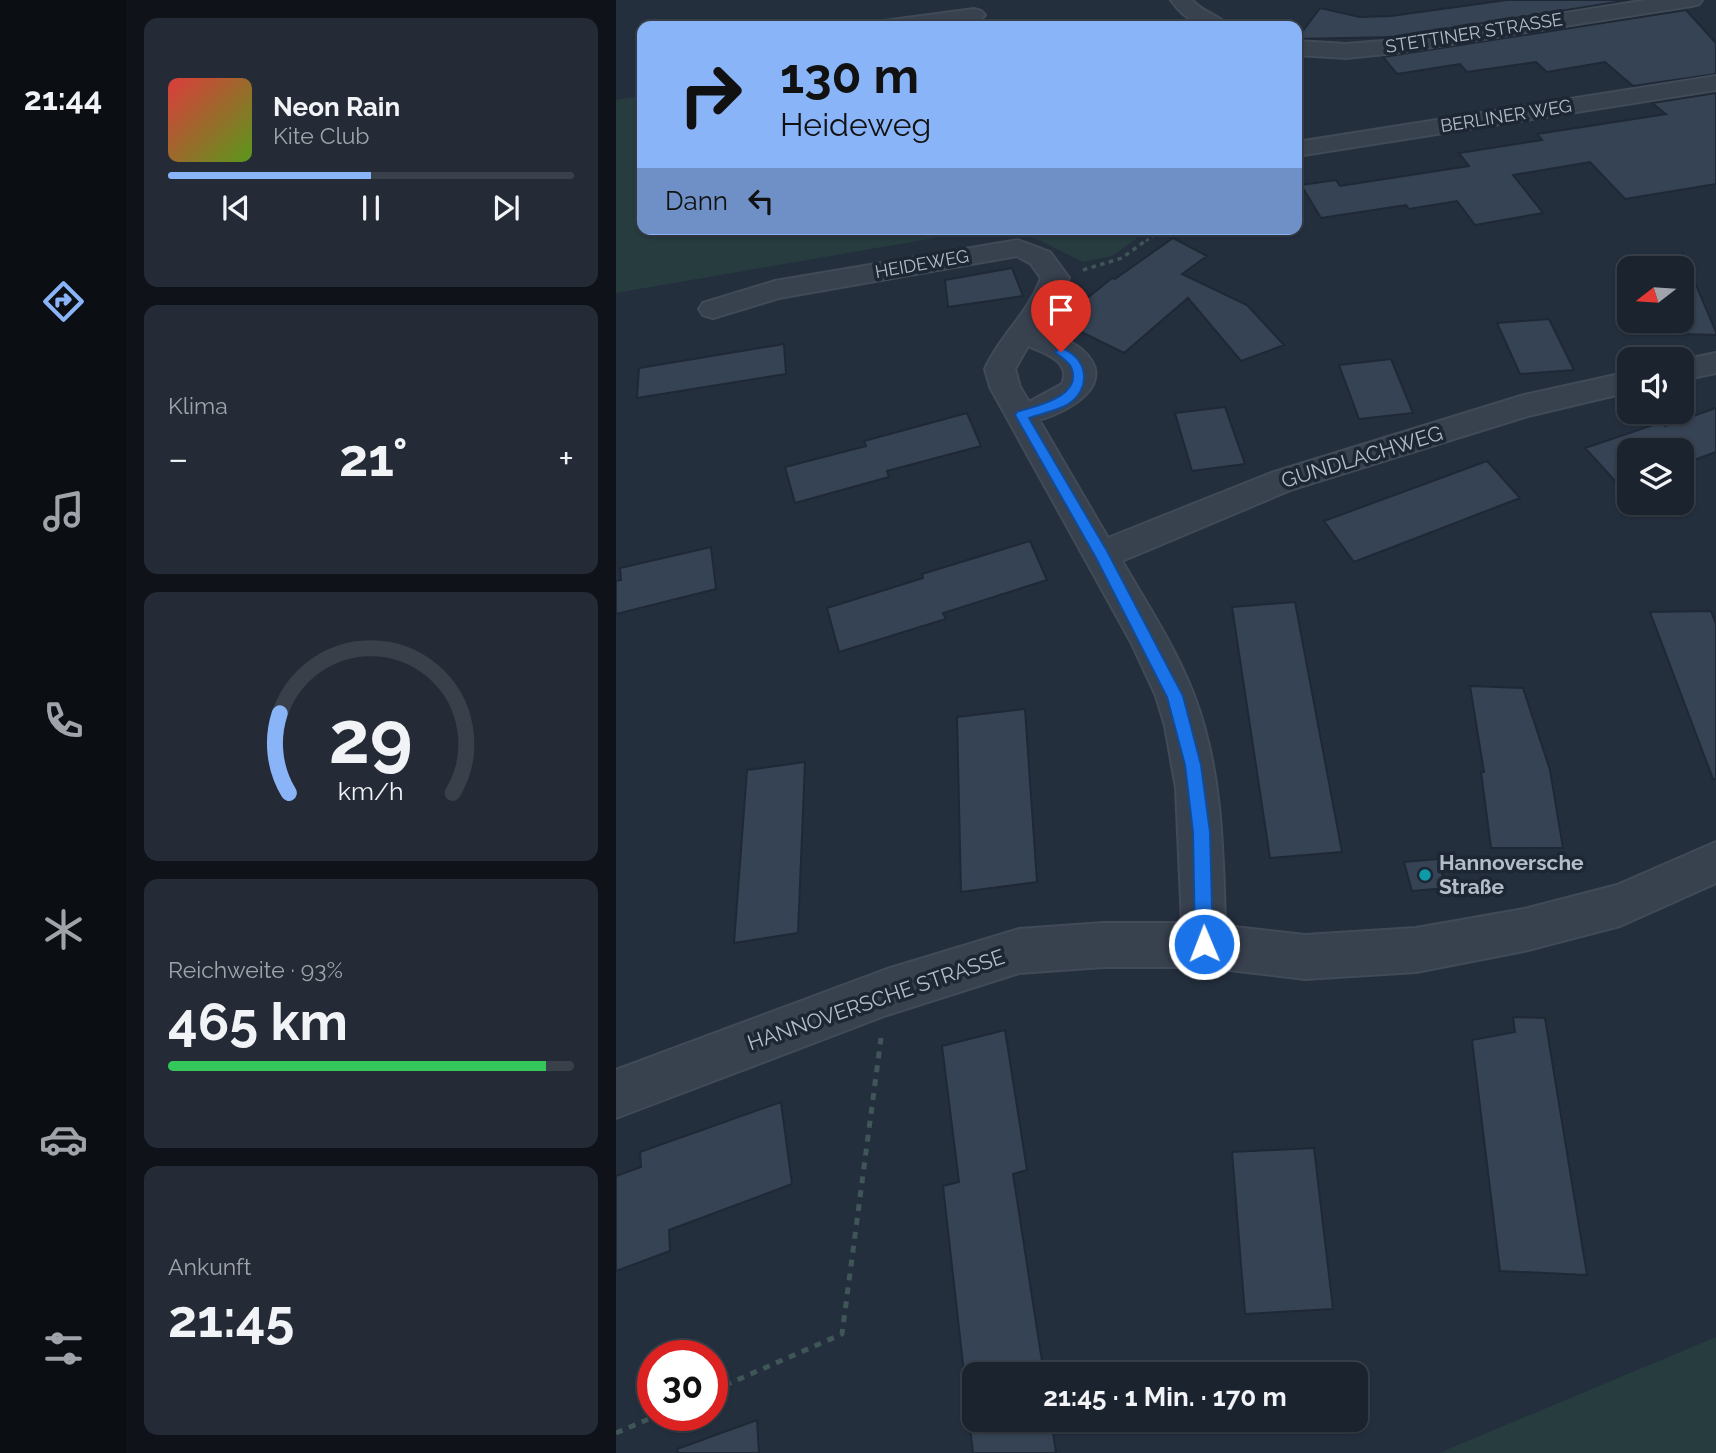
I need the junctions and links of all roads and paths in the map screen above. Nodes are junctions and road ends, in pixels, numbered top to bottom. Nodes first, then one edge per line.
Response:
1 (1701, 4) edge
2 (973, 14) edge
3 (1190, 14) edge
4 (913, 21) edge
5 (1206, 21) edge
6 (1302, 48) edge
7 (1716, 83) edge
8 (1302, 148) edge
9 (1155, 235) edge
10 (1055, 278) junction
11 (713, 309) dead end
12 (1022, 333) junction
13 (1716, 363) edge
14 (1694, 368) edge
15 (1617, 385) edge
16 (1021, 415) junction
17 (1102, 555) junction
18 (1716, 862) edge
19 (1204, 944) junction
20 (887, 992) junction
21 (616, 1094) edge
22 (728, 1384) edge
23 (637, 1424) edge
24 (616, 1433) edge

1 - 6 street, STETTINER STRASSE
2 - 4 street
3 - 5 street
7 - 8 street, BERLINER WEG
9 - 10 path
10 - 11 street, HEIDEWEG
10 - 12 street
12 - 16 street
12 - 16 street
13 - 14 street
15 - 17 street, GUNDLACHWEG
16 - 17 street
17 - 19 street
18 - 19 street, HANNOVERSCHE STRASSE
19 - 20 street, HANNOVERSCHE STRASSE
20 - 21 street, HANNOVERSCHE STRASSE
20 - 22 path
23 - 24 path

